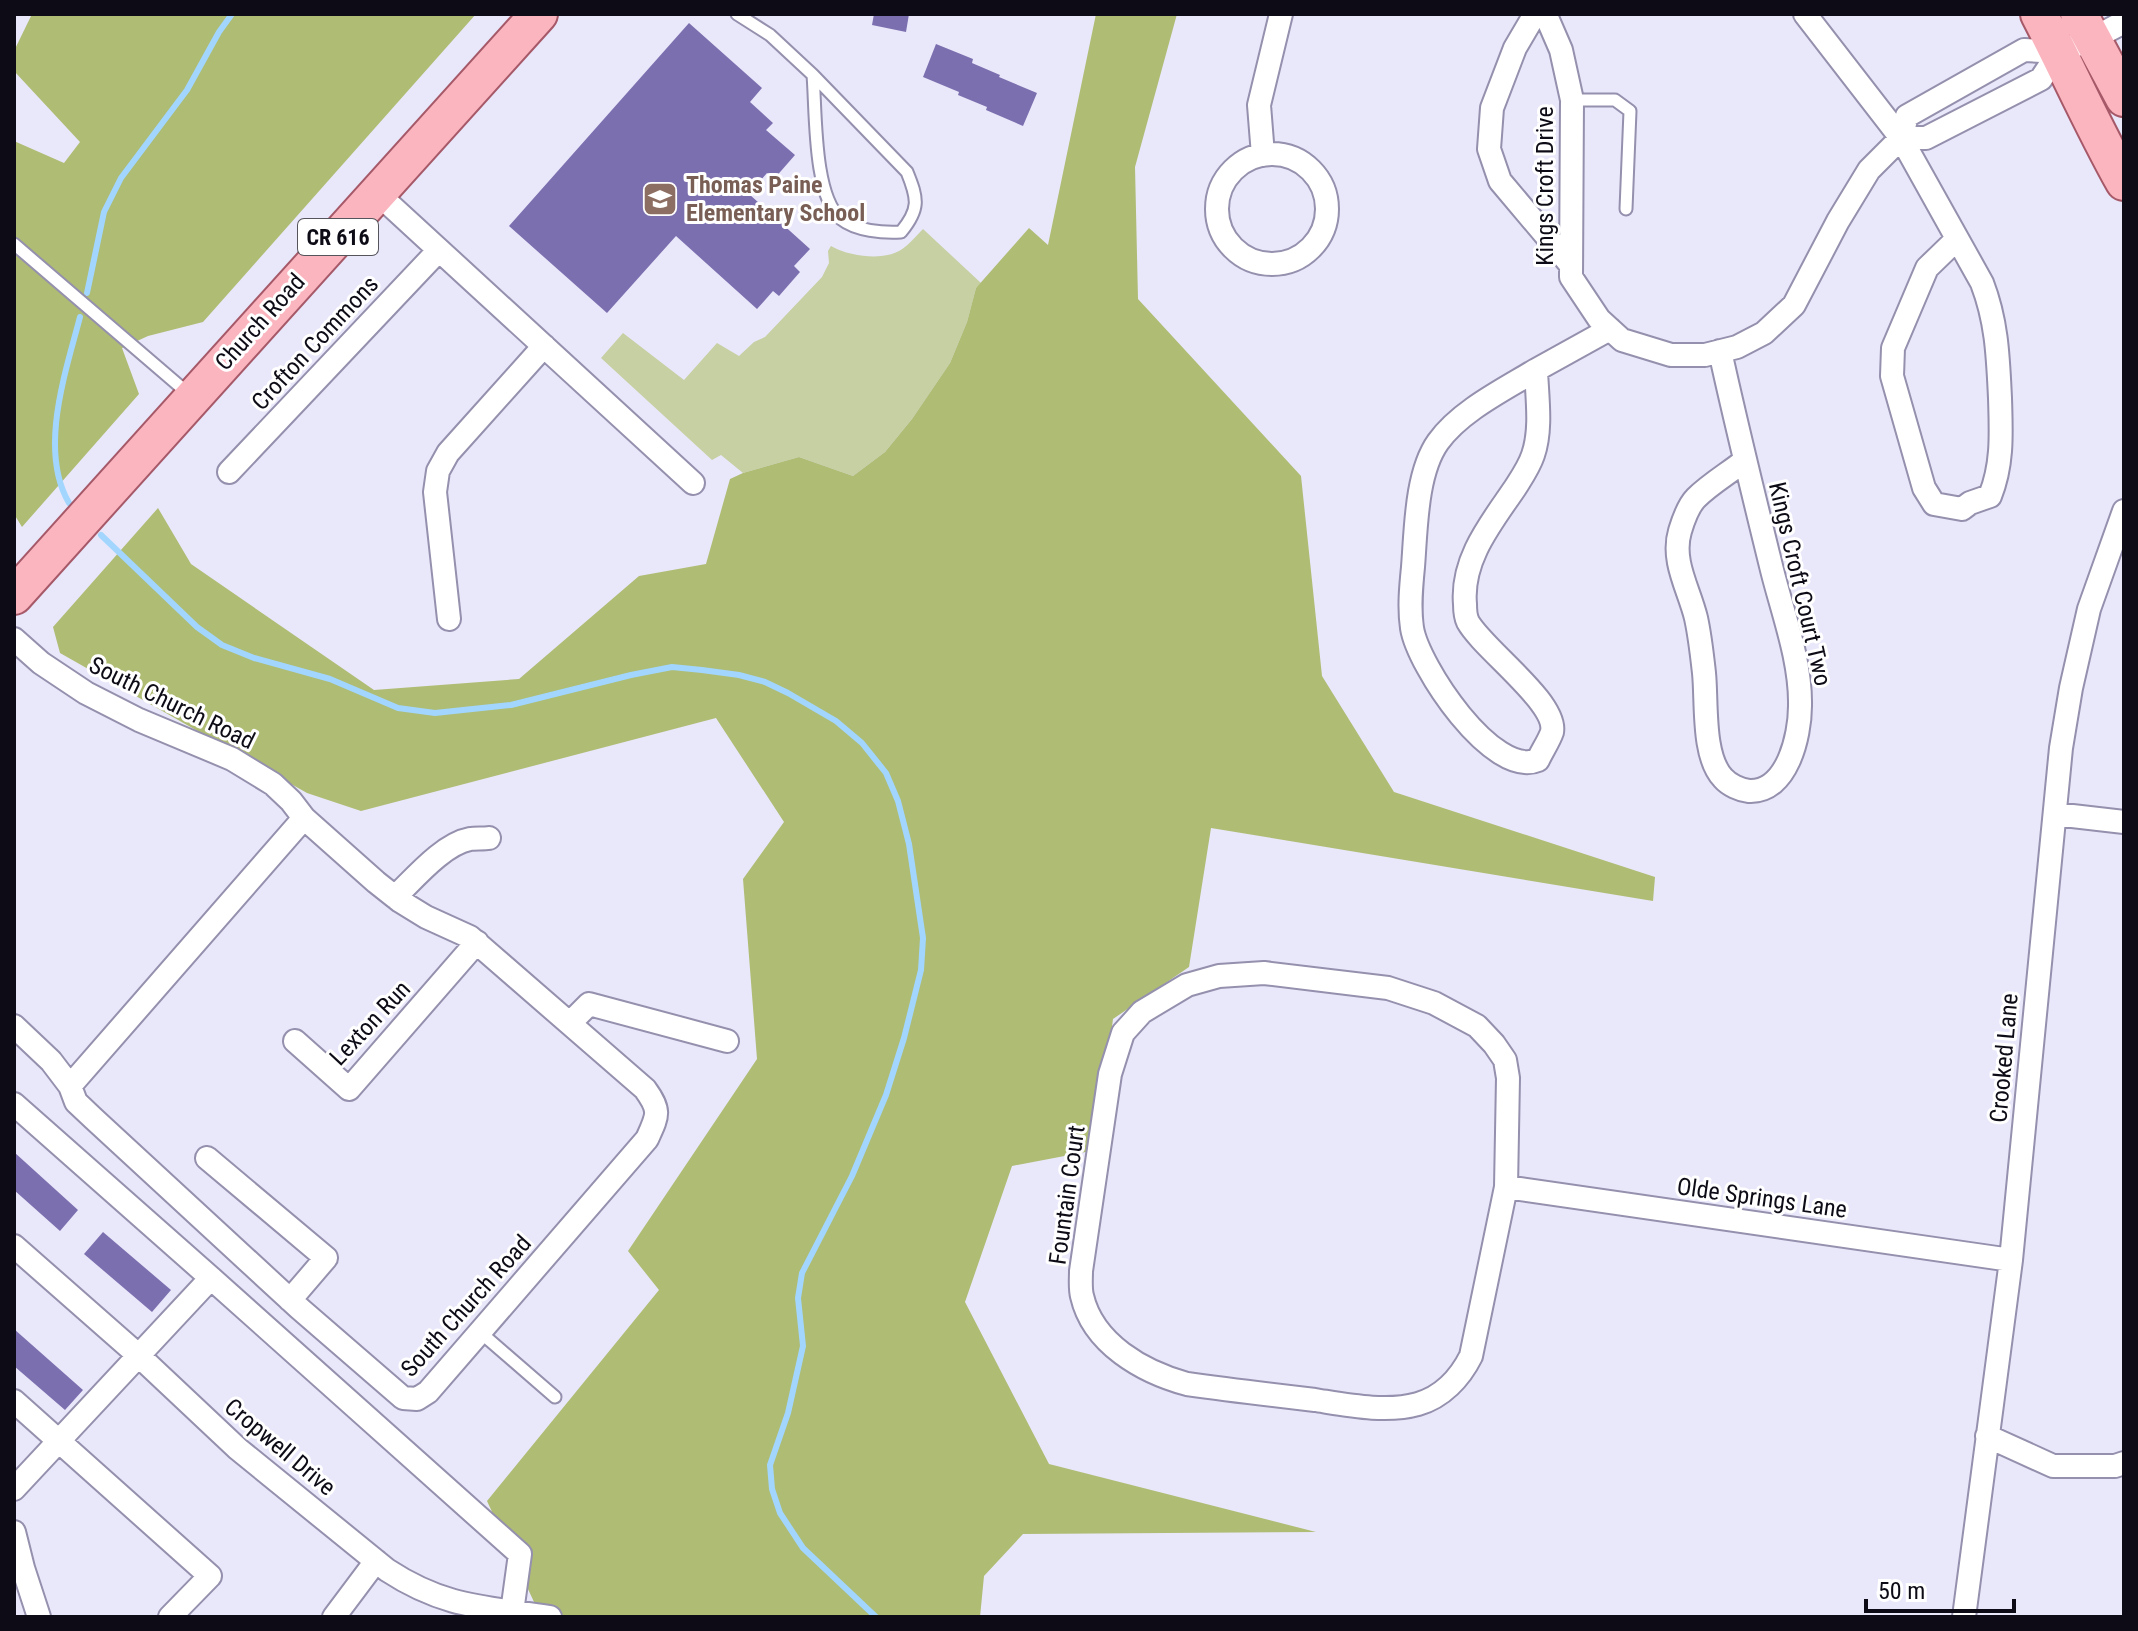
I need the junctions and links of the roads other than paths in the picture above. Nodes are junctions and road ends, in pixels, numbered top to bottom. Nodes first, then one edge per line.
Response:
1 (539, 14) edge
2 (737, 14) edge
3 (1281, 14) edge
4 (1535, 14) edge
5 (1544, 14) edge
6 (1805, 14) edge
7 (2039, 14) edge
8 (2124, 22) edge
9 (2086, 27) edge
10 (2059, 52) junction
11 (813, 75) junction
12 (2124, 98) edge
13 (1572, 100) junction
14 (1901, 138) junction
15 (1263, 155) junction
16 (2124, 182) edge
17 (377, 193) junction
18 (1626, 209) dead end
19 (1957, 239) junction
20 (14, 244) edge
21 (439, 250) junction
22 (1570, 264) junction
23 (1610, 329) junction
24 (544, 346) junction
25 (1720, 351) junction
26 (1536, 370) junction
27 (193, 397) junction
28 (1744, 461) junction
29 (229, 472) dead end
30 (693, 483) dead end
31 (2121, 526) edge
32 (14, 596) edge
33 (449, 619) dead end
34 (14, 639) edge
35 (2055, 814) junction
36 (304, 818) junction
37 (2124, 822) edge
38 (489, 838) dead end
39 (395, 897) junction
40 (477, 942) junction
41 (570, 1023) junction
42 (14, 1026) edge
43 (295, 1041) dead end
44 (727, 1041) dead end
45 (70, 1086) junction
46 (14, 1104) edge
47 (207, 1158) dead end
48 (1506, 1187) junction
49 (14, 1246) edge
50 (2011, 1260) junction
51 (211, 1278) junction
52 (290, 1300) junction
53 (480, 1332) junction
54 (138, 1355) junction
55 (555, 1397) dead end
56 (14, 1401) edge
57 (1987, 1436) junction
58 (60, 1441) junction
59 (2124, 1463) edge
60 (14, 1489) edge
61 (14, 1532) edge
62 (376, 1561) junction
63 (19, 1569) edge
64 (512, 1612) junction
65 (39, 1617) edge
66 (170, 1617) edge
67 (334, 1617) edge
68 (550, 1617) edge
69 (1964, 1617) edge

1 - 17 main road, Church Road / CR 616
2 - 11 lane
3 - 15 street
4 - 22 street
5 - 13 street, Kings Croft Drive
6 - 14 street
7 - 10 main road
8 - 9 street
9 - 10 street
9 - 12 main road
10 - 14 street
10 - 14 street, Kings Croft Drive
10 - 16 main road
11 - 11 lane
13 - 18 lane
13 - 22 street, Kings Croft Drive
14 - 19 street
14 - 25 street, Kings Croft Drive
15 - 15 street
17 - 21 street
17 - 27 main road, Church Road / CR 616
19 - 19 street
20 - 27 lane
21 - 24 street
21 - 29 street, Crofton Commons
22 - 23 street, Kings Croft Drive
23 - 25 street, Kings Croft Drive
23 - 26 street
24 - 30 street
24 - 33 street
25 - 28 street, Kings Croft Court Two
26 - 26 street
27 - 32 main road, Church Road / CR 616
28 - 28 street, Kings Croft Court Two
31 - 35 street, Crooked Lane
34 - 36 street, South Church Road
35 - 37 street
35 - 50 street, Crooked Lane
36 - 39 street, South Church Road
36 - 45 street
38 - 39 street
39 - 40 street, South Church Road
40 - 41 street, South Church Road
40 - 43 street, Lexton Run
41 - 44 street
41 - 53 street, South Church Road
42 - 45 street, South Church Road
45 - 52 street, South Church Road
46 - 51 street
47 - 52 street
48 - 48 street, Fountain Court
48 - 50 street, Olde Springs Lane
49 - 54 street, Cropwell Drive
50 - 57 street, Crooked Lane
51 - 54 street
51 - 64 street
52 - 53 street, South Church Road
53 - 55 lane
54 - 58 street
54 - 62 street, Cropwell Drive
56 - 58 street
57 - 59 street
57 - 69 street, Crooked Lane
58 - 60 street
58 - 66 street
61 - 63 street
62 - 64 street, Cropwell Drive
62 - 67 street
63 - 65 street
64 - 68 street, Cropwell Drive

